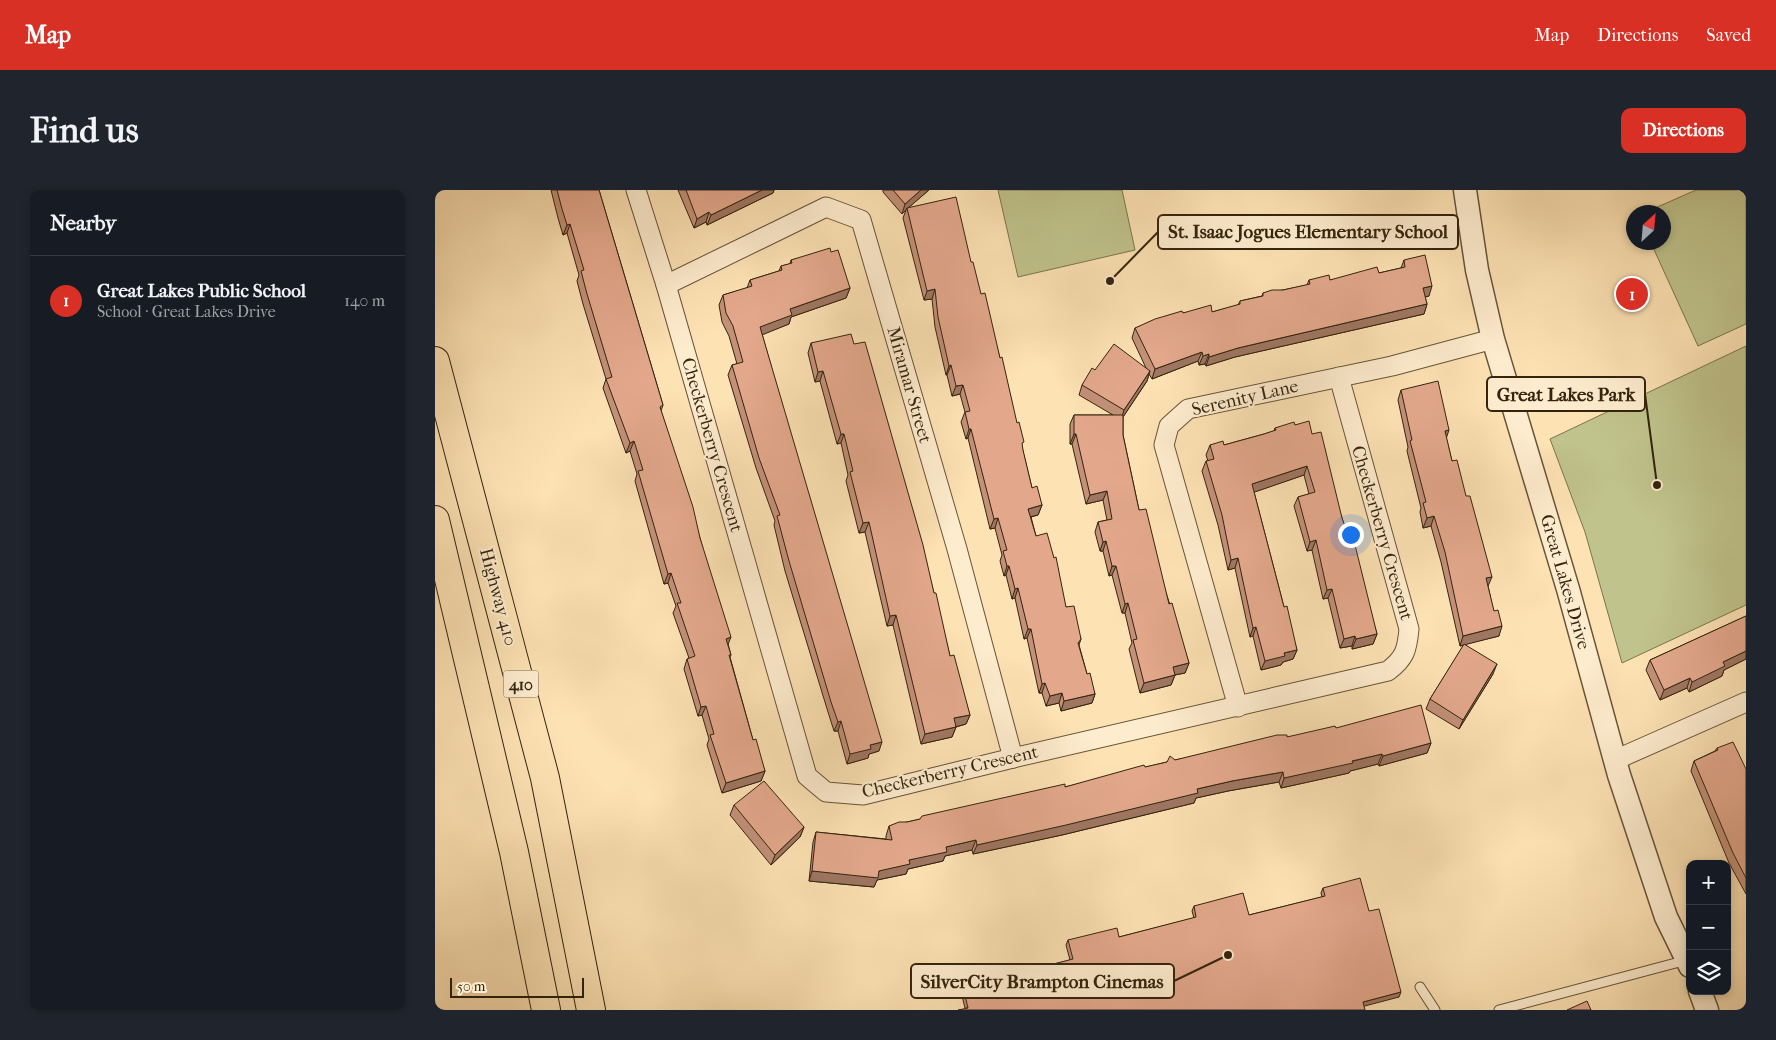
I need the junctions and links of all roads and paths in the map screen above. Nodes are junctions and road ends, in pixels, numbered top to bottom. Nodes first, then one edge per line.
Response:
1 (636, 190) edge
2 (1465, 190) edge
3 (666, 286) junction
4 (1493, 339) junction
5 (435, 361) edge
6 (1339, 377) junction
7 (435, 520) edge
8 (1746, 702) edge
9 (1238, 707) junction
10 (1013, 758) junction
11 (1615, 760) junction
12 (1686, 959) edge
13 (1686, 963) edge
14 (1420, 987) dead end
15 (1701, 995) edge
16 (545, 1010) edge
17 (591, 1010) edge
18 (1435, 1010) edge
19 (1499, 1010) edge
20 (1707, 1010) edge

1 - 3 street, Checkerberry Crescent
2 - 4 street, Great Lakes Drive
3 - 10 street, Checkerberry Crescent
3 - 10 street, Miramar Street
4 - 6 street, Serenity Lane
4 - 11 street, Great Lakes Drive
5 - 17 highway, Highway 410 / 410
6 - 9 street, Checkerberry Crescent
6 - 9 street, Serenity Lane
7 - 16 highway, 410
8 - 11 street
9 - 10 street, Checkerberry Crescent
11 - 12 street, Great Lakes Drive
13 - 19 lane
14 - 18 lane
15 - 20 street

